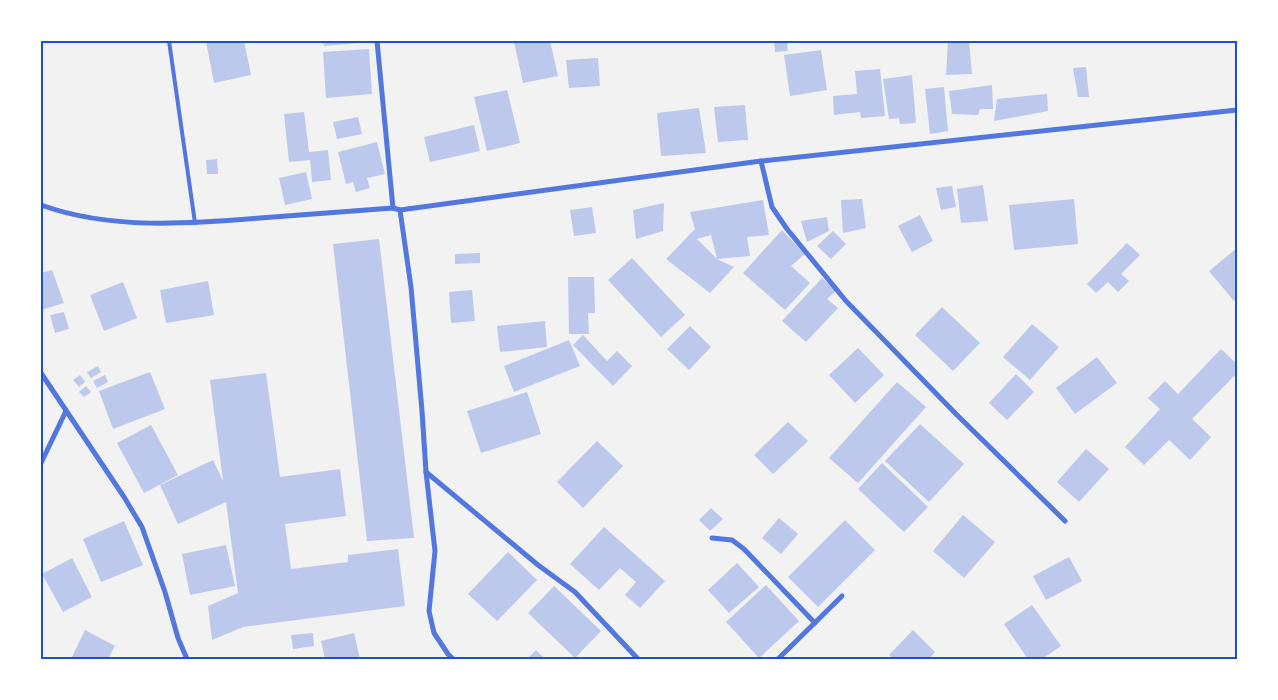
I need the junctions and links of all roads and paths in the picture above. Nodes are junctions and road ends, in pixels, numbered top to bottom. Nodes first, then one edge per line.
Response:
1 (169, 41) edge
2 (378, 41) edge
3 (1237, 110) edge
4 (761, 161) junction
5 (42, 206) edge
6 (393, 208) junction
7 (400, 210) junction
8 (195, 223) junction
9 (41, 372) edge
10 (66, 411) junction
11 (41, 463) edge
12 (426, 472) junction
13 (1065, 521) dead end
14 (712, 538) dead end
15 (842, 596) dead end
16 (816, 623) junction
17 (187, 659) edge
18 (453, 659) edge
19 (638, 659) edge
20 (778, 659) edge

1 - 8 lane
2 - 6 street
3 - 4 street
4 - 7 street
4 - 13 street
5 - 8 street
6 - 7 street
6 - 8 street
7 - 12 street
9 - 10 street
10 - 11 street
10 - 17 street
12 - 18 street
12 - 19 street
14 - 16 street
15 - 16 street
16 - 20 street

